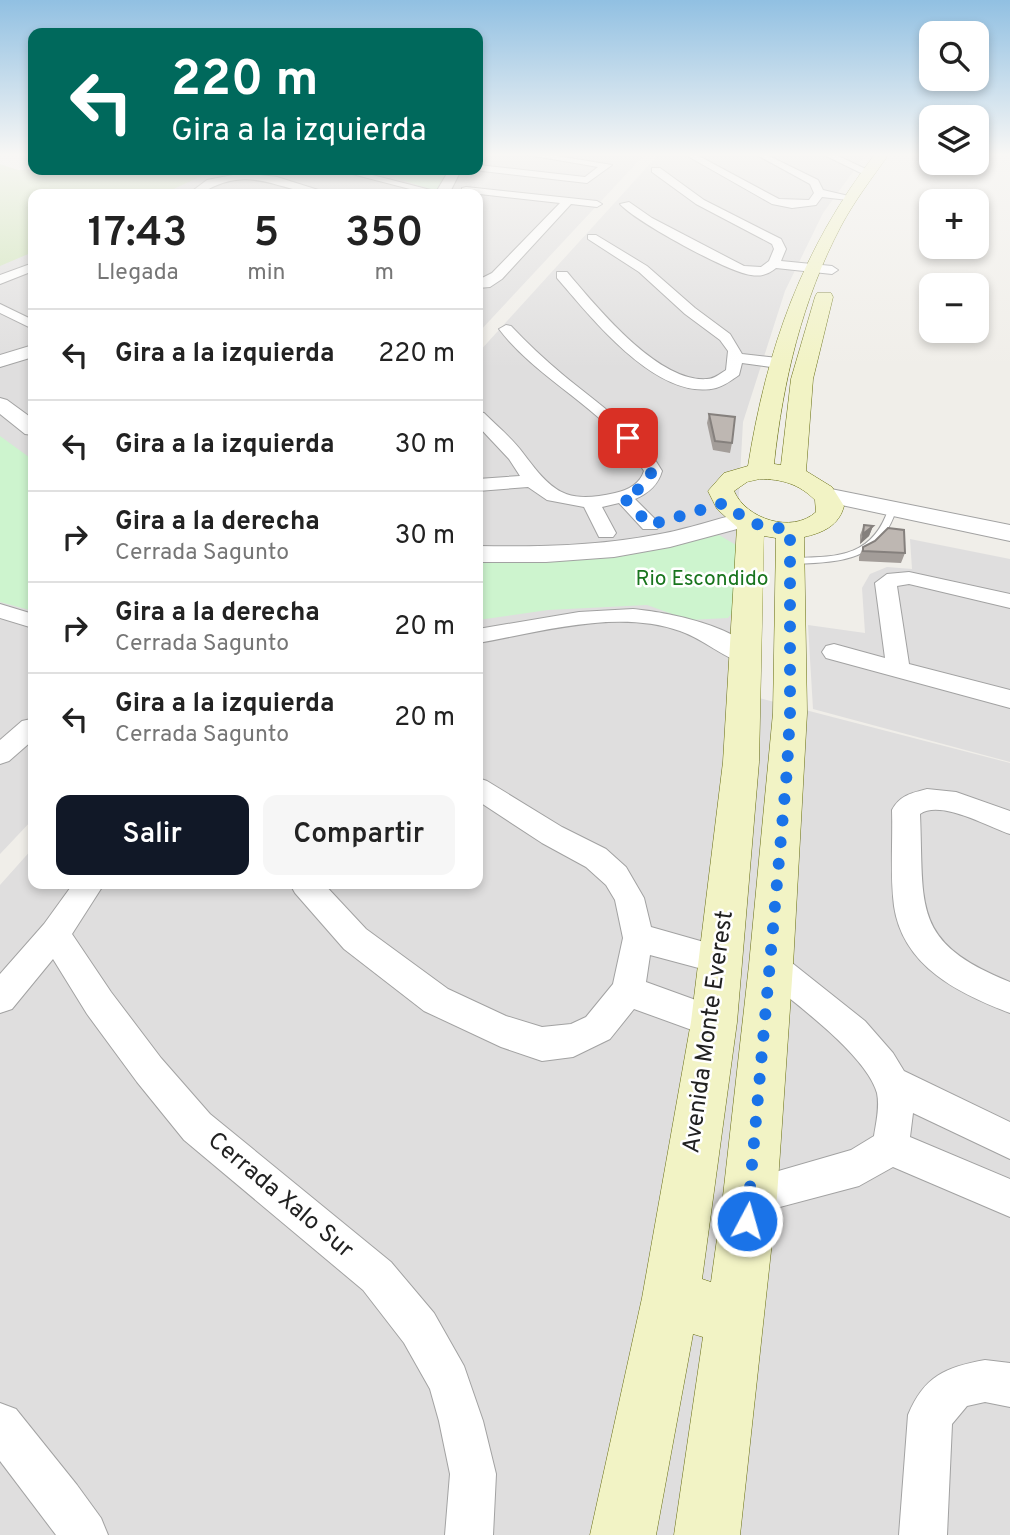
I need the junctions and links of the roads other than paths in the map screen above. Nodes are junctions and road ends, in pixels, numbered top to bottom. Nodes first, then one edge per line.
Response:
1 (545, 226) edge
2 (659, 226) edge
3 (745, 226) edge
4 (839, 226) edge
5 (844, 226) edge
6 (837, 234) junction
7 (592, 237) dead end
8 (776, 260) junction
9 (819, 266) junction
10 (28, 269) edge
11 (562, 275) dead end
12 (0, 280) edge
13 (483, 283) edge
14 (0, 308) edge
15 (792, 320) junction
16 (28, 322) edge
17 (817, 324) junction
18 (506, 329) dead end
19 (28, 353) edge
20 (0, 361) edge
21 (28, 365) edge
22 (734, 365) junction
23 (777, 371) junction
24 (0, 373) edge
25 (0, 404) edge
26 (483, 422) edge
27 (0, 429) edge
28 (28, 437) edge
29 (28, 439) edge
30 (760, 471) junction
31 (793, 475) junction
32 (533, 481) junction
33 (483, 485) edge
34 (607, 499) junction
35 (891, 516) junction
36 (779, 521) junction
37 (650, 525) junction
38 (606, 533) junction
39 (1010, 533) edge
40 (483, 535) edge
41 (1010, 550) edge
42 (483, 554) edge
43 (1010, 601) edge
44 (0, 611) edge
45 (28, 619) edge
46 (483, 635) edge
47 (834, 652) dead end
48 (747, 657) junction
49 (898, 667) junction
50 (1010, 699) edge
51 (28, 730) edge
52 (3, 748) edge
53 (483, 791) edge
54 (1010, 823) edge
55 (86, 889) edge
56 (310, 889) edge
57 (55, 934) junction
58 (638, 938) junction
59 (721, 960) junction
60 (771, 965) junction
61 (628, 991) junction
62 (0, 998) edge
63 (1010, 998) edge
64 (714, 1022) junction
65 (573, 1040) joint
66 (764, 1041) junction
67 (892, 1084) junction
68 (1010, 1141) edge
69 (890, 1147) junction
70 (750, 1196) junction
71 (1010, 1198) edge
72 (671, 1298) junction
73 (735, 1319) junction
74 (1010, 1385) edge
75 (0, 1425) edge
76 (84, 1535) edge
77 (469, 1535) edge
78 (623, 1535) edge
79 (707, 1535) edge
80 (923, 1535) edge

1 - 13 street
2 - 8 street
3 - 8 street
4 - 6 main road
5 - 6 main road
6 - 9 main road
7 - 22 street
8 - 9 street
9 - 15 main road
9 - 17 main road
10 - 12 street
11 - 22 street
14 - 16 street
15 - 17 main road
15 - 23 main road
17 - 31 main road
18 - 34 street
19 - 20 street
21 - 24 street
22 - 23 street
23 - 30 main road
25 - 28 street
26 - 32 street
27 - 29 street
30 - 31 main road
30 - 36 main road
31 - 36 main road
32 - 33 street
32 - 34 street
34 - 37 street
34 - 38 street
35 - 36 street
35 - 36 lane
35 - 39 street
35 - 41 street
36 - 37 street
36 - 42 street
36 - 48 main road, Avenida Monte Everest
36 - 60 main road
37 - 38 street
38 - 40 street
43 - 49 street
44 - 45 street
46 - 48 street
47 - 49 street
48 - 59 main road, Avenida Monte Everest
49 - 50 street
51 - 52 street
53 - 58 street
54 - 63 street
55 - 57 street
56 - 65 street
57 - 62 street
57 - 77 street, Cerrada Xalo Sur
58 - 59 street
58 - 61 street
59 - 64 main road, Avenida Monte Everest
60 - 66 main road
60 - 67 street
61 - 64 street
61 - 65 street
64 - 66 main road
64 - 72 main road, Avenida Monte Everest
66 - 70 main road
67 - 68 street
67 - 69 street
69 - 70 street
69 - 71 street
70 - 73 main road
72 - 73 main road
72 - 78 main road, Avenida Monte Everest
73 - 79 main road
74 - 80 street
75 - 76 street

